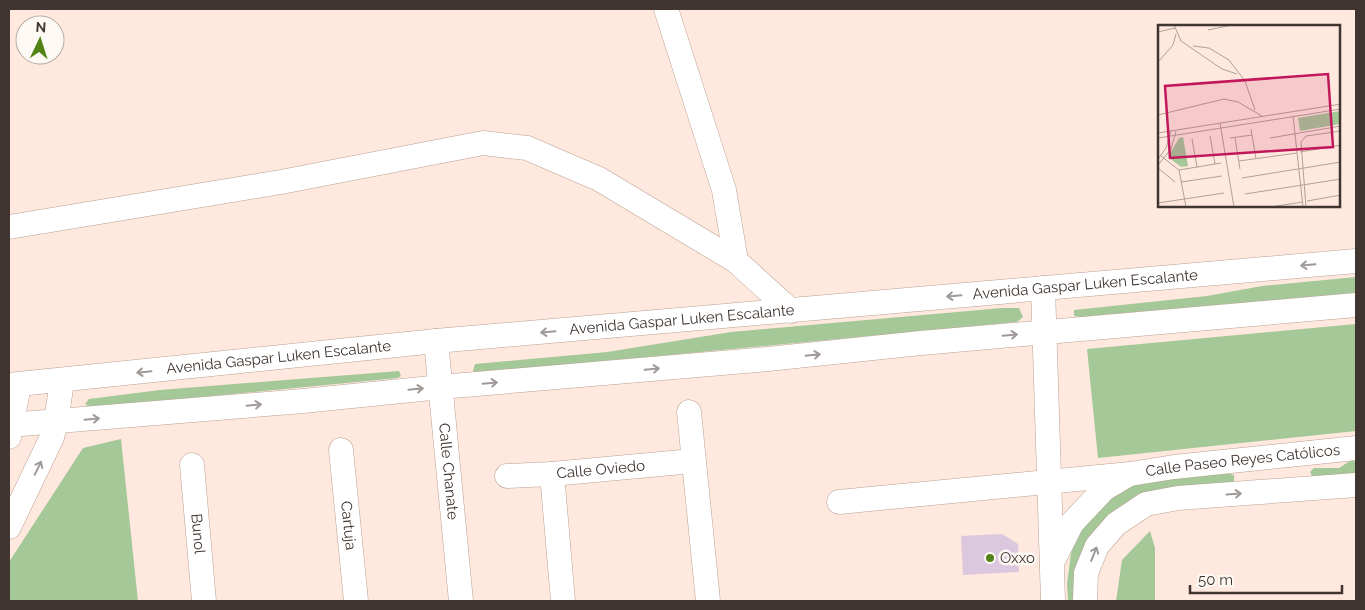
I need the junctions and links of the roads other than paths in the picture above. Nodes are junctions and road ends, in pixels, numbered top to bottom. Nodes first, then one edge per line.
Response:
1 (666, 9) edge
2 (9, 227) edge
3 (736, 261) junction
4 (1356, 261) edge
5 (1042, 288) junction
6 (1356, 305) edge
7 (791, 311) junction
8 (1044, 332) junction
9 (436, 342) junction
10 (62, 381) junction
11 (14, 385) edge
12 (441, 387) junction
13 (689, 412) dead end
14 (56, 422) junction
15 (10, 429) edge
16 (1356, 448) edge
17 (341, 450) dead end
18 (1266, 457) junction
19 (693, 461) junction
20 (192, 465) dead end
21 (552, 474) junction
22 (1130, 474) junction
23 (507, 476) dead end
24 (1048, 482) junction
25 (1356, 485) edge
26 (1268, 492) junction
27 (15, 501) edge
28 (839, 502) dead end
29 (9, 527) edge
30 (1051, 564) junction
31 (204, 601) edge
32 (356, 601) edge
33 (461, 601) edge
34 (563, 601) edge
35 (708, 601) edge
36 (1053, 601) edge
37 (1084, 601) edge

1 - 3 street
2 - 3 street
3 - 7 street
4 -> 5 street, Avenida Gaspar Luken Escalante
5 -> 7 street, Avenida Gaspar Luken Escalante
5 - 8 street
6 - 8 street
7 -> 9 street, Avenida Gaspar Luken Escalante
12 -> 8 street
8 - 24 street
9 -> 10 street, Avenida Gaspar Luken Escalante
9 - 12 street, Calle Chanate
10 - 11 street, Avenida Gaspar Luken Escalante
10 - 14 street
11 - 15 street
14 -> 12 street
12 - 33 street, Calle Chanate
13 - 19 street
14 - 15 street
27 -> 14 street
16 - 18 street, Calle Paseo Reyes Católicos
17 - 32 street, Cartuja
18 - 22 street, Calle Paseo Reyes Católicos
18 - 26 street
19 - 21 street, Calle Oviedo
19 - 35 street
20 - 31 street, Bunol
21 - 23 street, Calle Oviedo
21 - 34 street
22 - 24 street, Calle Paseo Reyes Católicos
22 - 30 street, Calle Paseo Reyes Católicos
24 - 28 street, Calle Paseo Reyes Católicos
24 - 30 street
25 - 26 street, Calle Paseo Reyes Católicos
37 -> 26 street, Calle Paseo Reyes Católicos
27 - 29 street
30 - 36 street

